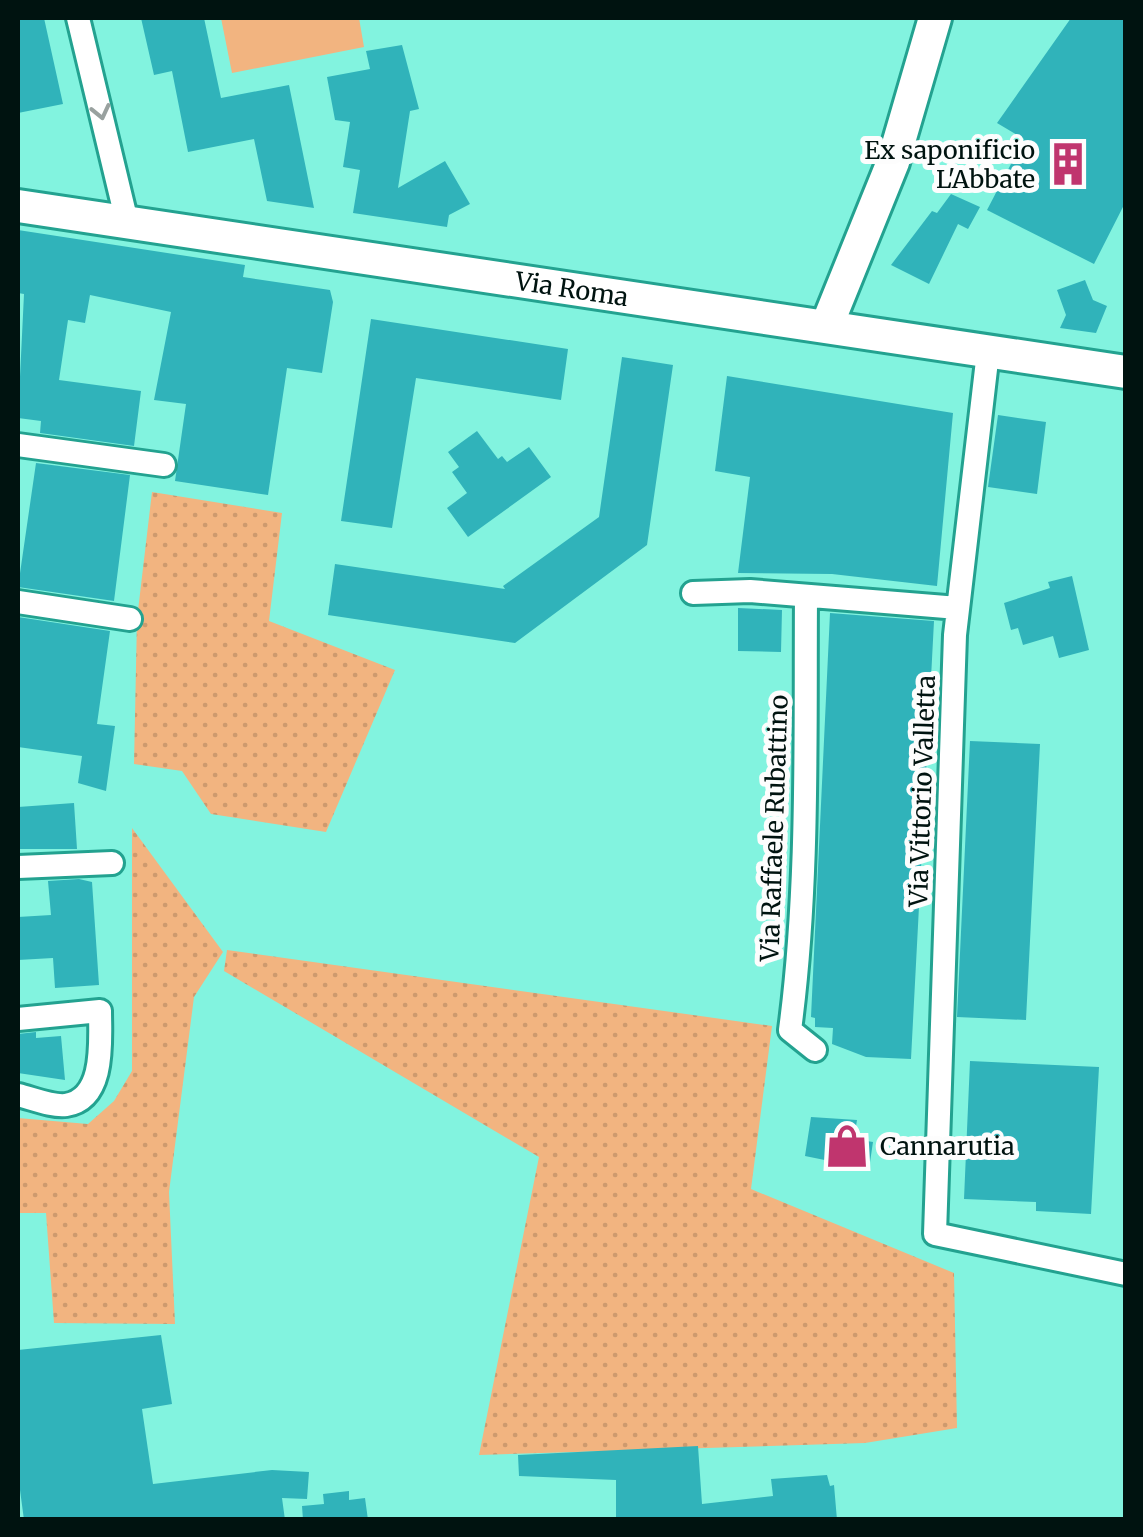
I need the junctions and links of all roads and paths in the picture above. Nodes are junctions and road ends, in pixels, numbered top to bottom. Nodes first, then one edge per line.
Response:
1 (78, 18) edge
2 (935, 18) edge
3 (18, 206) edge
4 (127, 222) junction
5 (827, 325) junction
6 (988, 352) junction
7 (1126, 372) edge
8 (18, 453) edge
9 (164, 464) dead end
10 (694, 593) dead end
11 (806, 596) junction
12 (18, 602) edge
13 (958, 608) junction
14 (130, 619) dead end
15 (112, 863) dead end
16 (18, 867) edge
17 (18, 1019) edge
18 (815, 1050) dead end
19 (18, 1096) edge
20 (1126, 1274) edge

1 -> 4 street
2 - 5 street
3 - 4 street, Via Roma
4 - 5 street, Via Roma
5 - 6 street, Via Roma
6 - 7 street, Via Roma
6 - 13 street, Via Vittorio Valletta
8 - 9 street
10 - 11 street
11 - 13 street
11 - 18 street, Via Raffaele Rubattino
12 - 14 street
13 - 20 street, Via Vittorio Valletta
15 - 16 street
17 - 19 street

